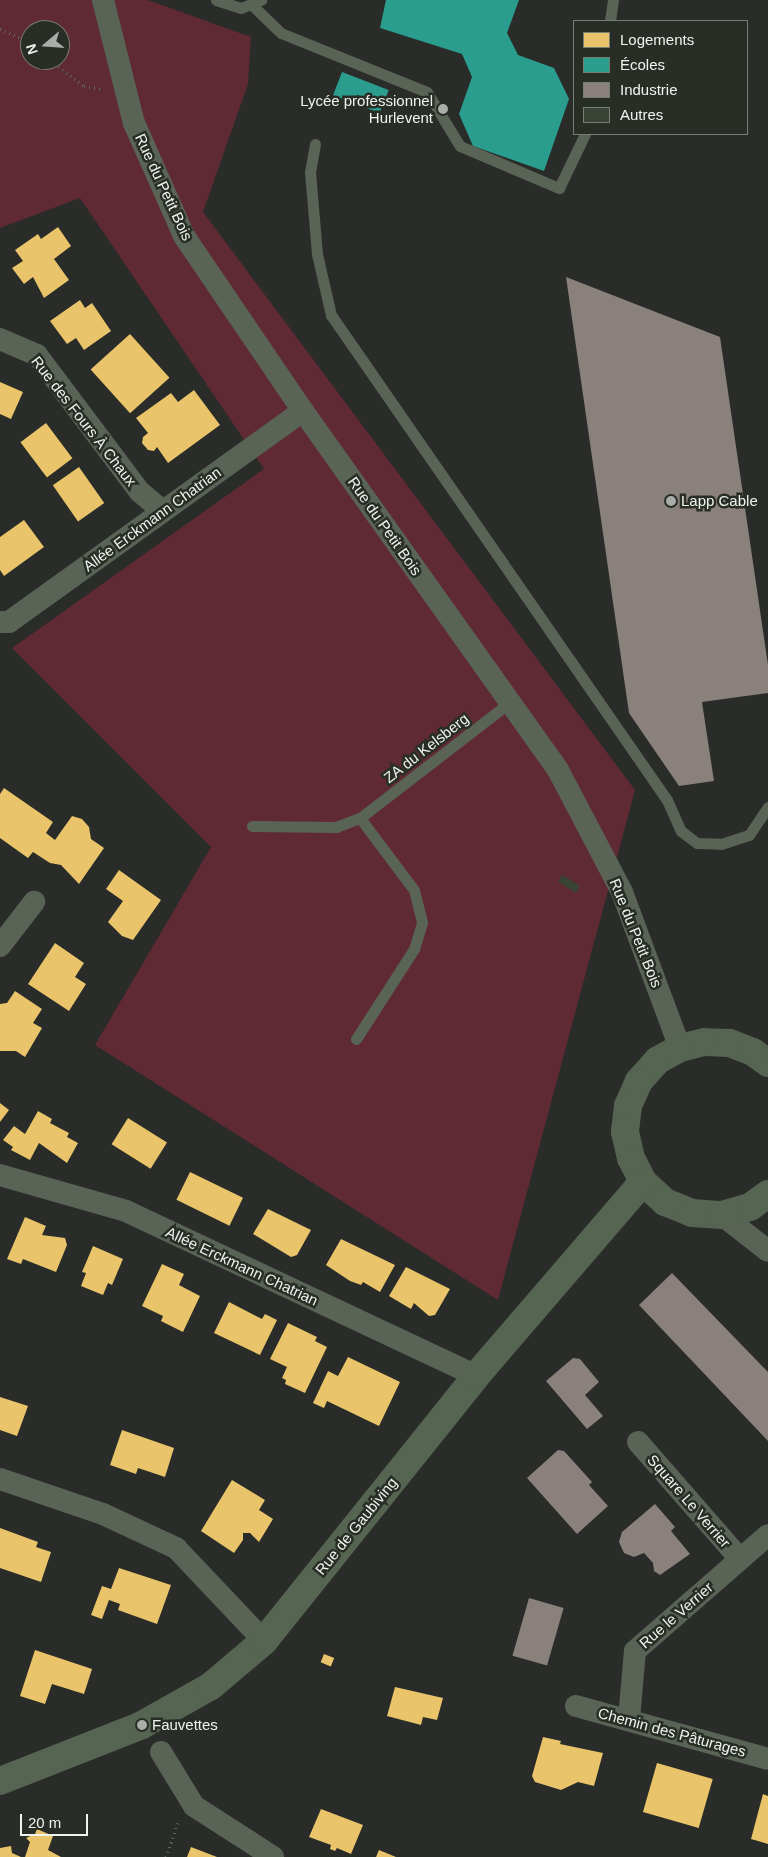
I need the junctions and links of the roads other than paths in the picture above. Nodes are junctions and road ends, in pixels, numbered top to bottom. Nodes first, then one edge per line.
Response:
1 (103, 0) edge
2 (216, 0) edge
3 (613, 0) edge
4 (257, 3) edge
5 (610, 20) edge
6 (585, 135) edge
7 (315, 144) dead end
8 (0, 339) edge
9 (303, 411) junction
10 (163, 511) junction
11 (0, 622) edge
12 (510, 702) junction
13 (768, 807) edge
14 (360, 818) junction
15 (252, 826) dead end
16 (34, 902) dead end
17 (0, 946) edge
18 (356, 1039) dead end
19 (680, 1048) junction
20 (768, 1063) edge
21 (0, 1175) edge
22 (643, 1182) junction
23 (768, 1194) edge
24 (722, 1215) junction
25 (768, 1251) edge
26 (476, 1376) junction
27 (638, 1442) dead end
28 (0, 1479) edge
29 (768, 1535) edge
30 (740, 1559) junction
31 (264, 1641) junction
32 (576, 1706) dead end
33 (629, 1718) junction
34 (161, 1752) dead end
35 (768, 1759) edge
36 (0, 1780) edge
37 (273, 1857) edge

1 - 9 street, Rue du Petit Bois
2 - 4 lane
3 - 5 lane
4 - 6 lane
7 - 13 lane
8 - 10 street, Rue des Fours À Chaux
9 - 10 street, Allée Erckmann Chatrian
9 - 12 street, Rue du Petit Bois
10 - 11 street, Allée Erckmann Chatrian
12 - 14 lane, ZA du Kelsberg
12 - 19 street, Rue du Petit Bois
14 - 15 lane, ZA du Kelsberg
14 - 18 lane
16 - 17 street
19 - 20 main road
19 - 22 main road
21 - 26 street, Allée Erckmann Chatrian
22 - 24 main road
22 - 26 main road, Rue de Gaubiving
23 - 24 main road
24 - 25 street
26 - 31 main road, Rue de Gaubiving
27 - 30 street, Square Le Verrier
28 - 31 street
29 - 30 street, Rue le Verrier
30 - 33 street, Rue le Verrier
31 - 36 main road, Rue de Gaubiving
32 - 33 street, Chemin des Pâturages
33 - 35 street, Chemin des Pâturages
34 - 37 street

